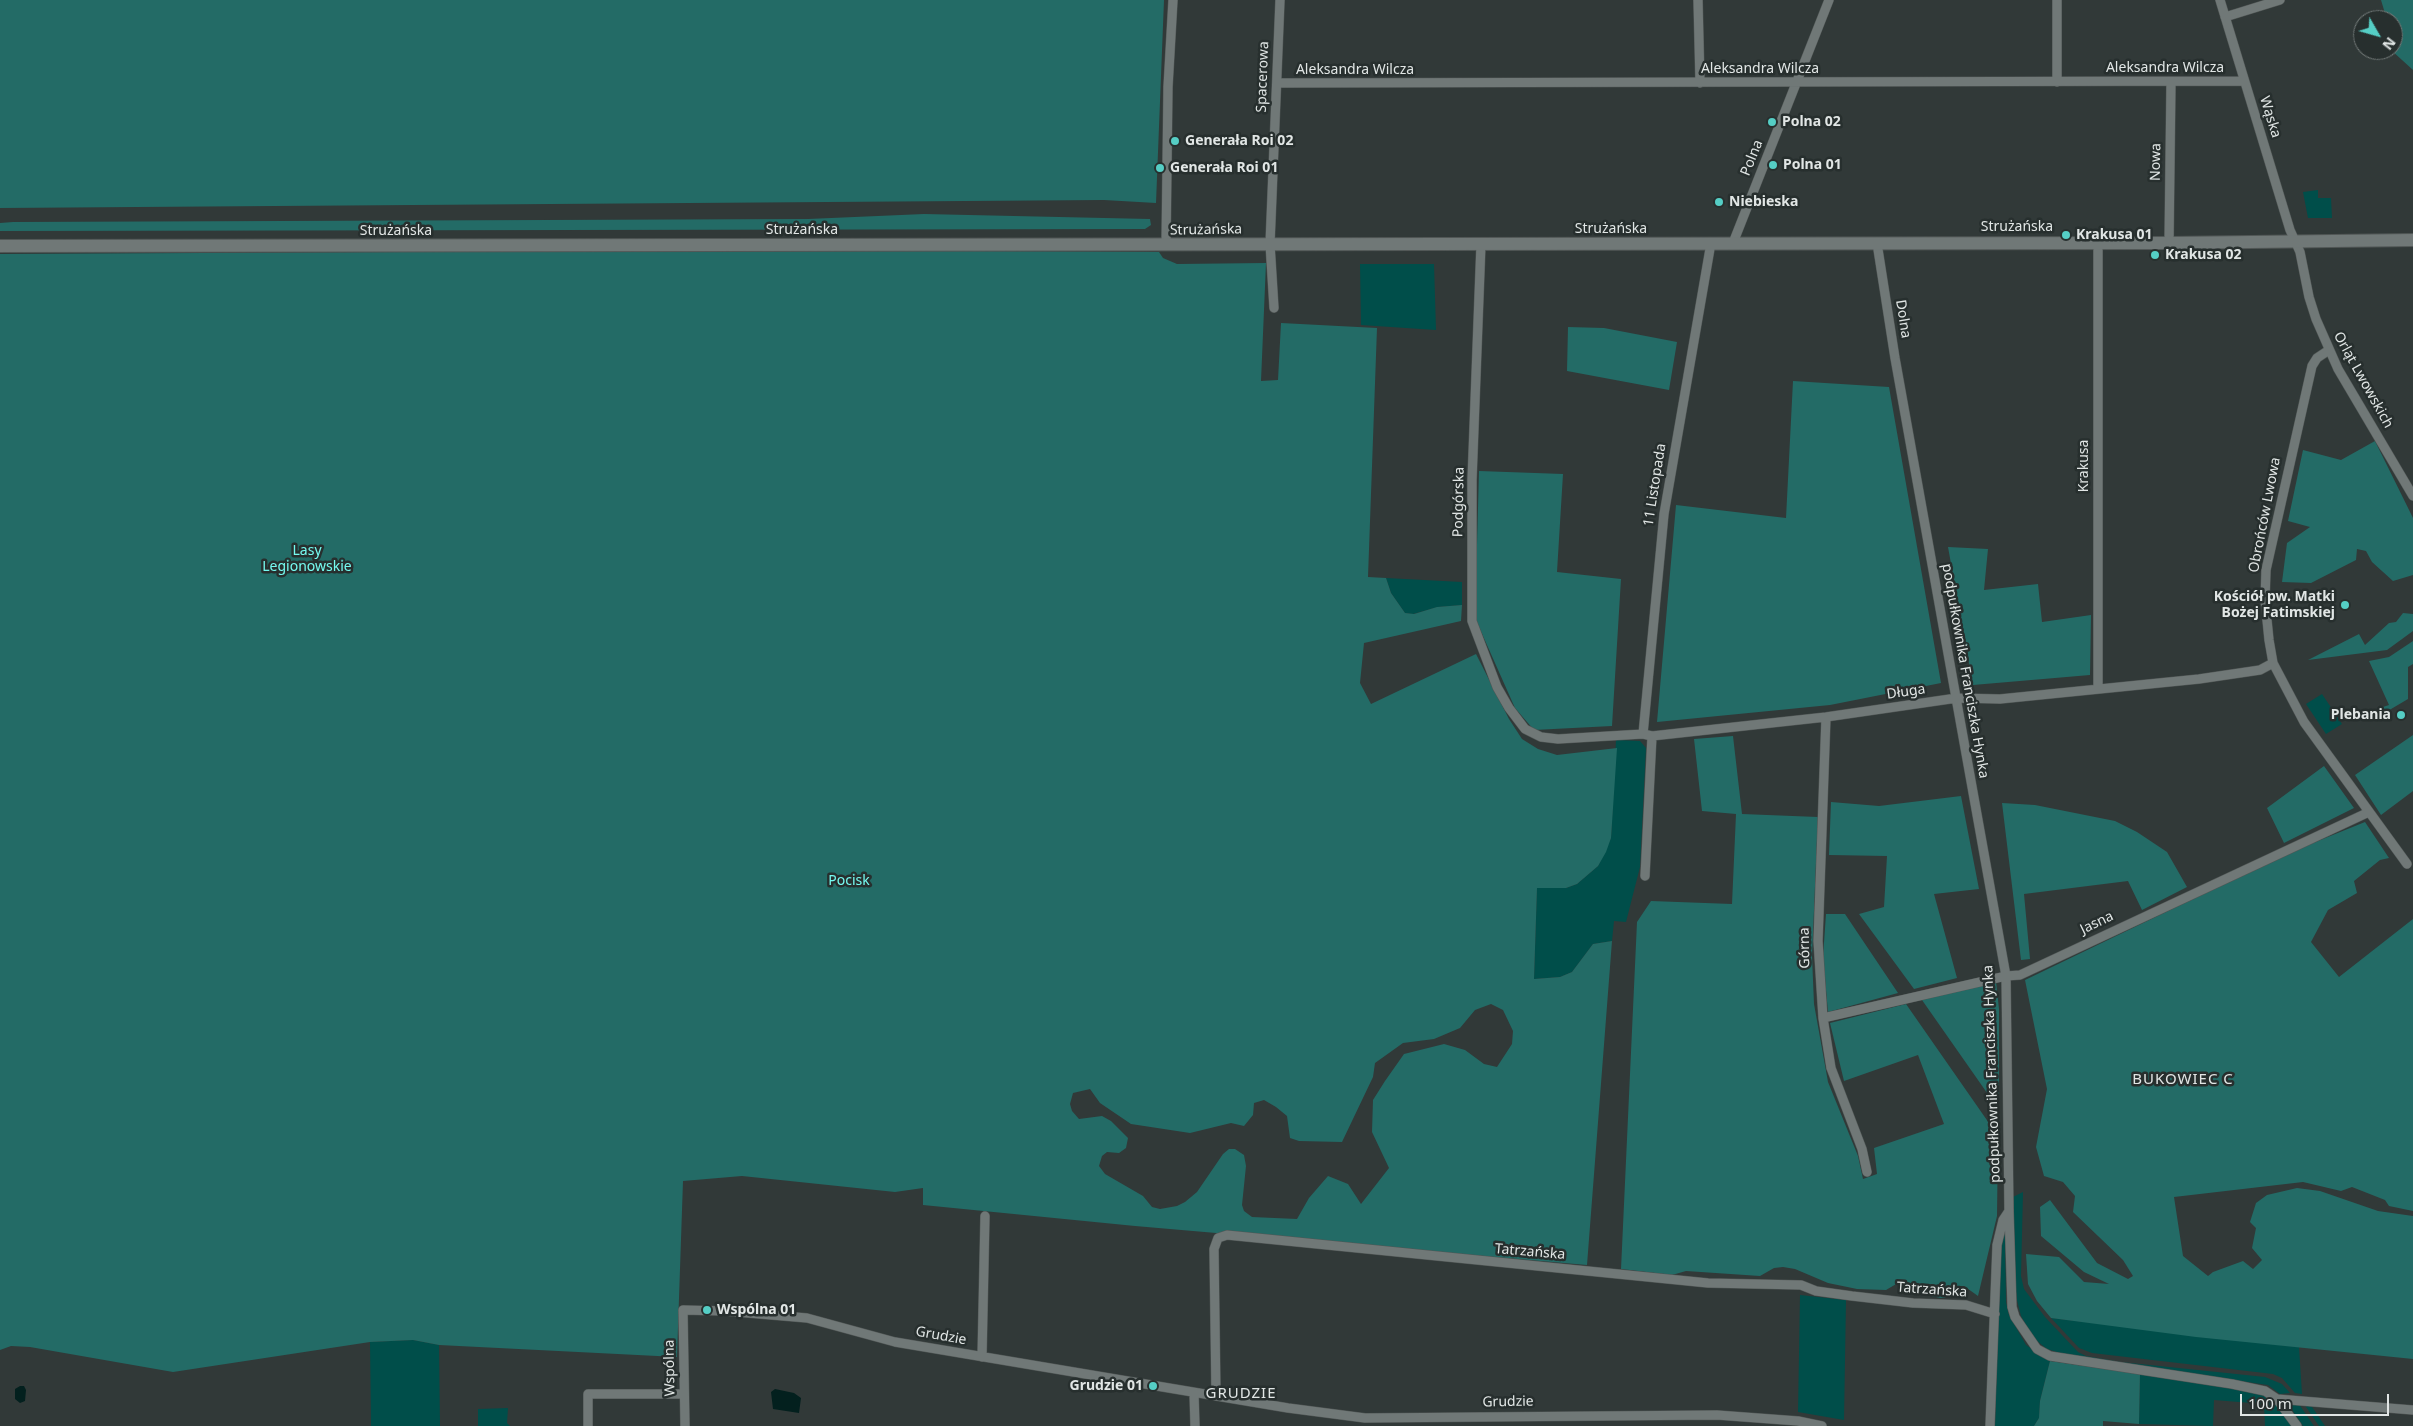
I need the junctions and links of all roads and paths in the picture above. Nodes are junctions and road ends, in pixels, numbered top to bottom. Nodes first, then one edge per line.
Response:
1 (1173, 0) edge
2 (1280, 0) edge
3 (1698, 0) edge
4 (1829, 0) edge
5 (2057, 0) edge
6 (2220, 0) edge
7 (2280, 0) edge
8 (2225, 17) junction
9 (2244, 81) junction
10 (2057, 82) junction
11 (2171, 82) junction
12 (1700, 83) junction
13 (1795, 83) junction
14 (1277, 84) junction
15 (2413, 240) edge
16 (2098, 242) junction
17 (2295, 242) junction
18 (1711, 243) junction
19 (1733, 243) junction
20 (1877, 243) junction
21 (2169, 243) junction
22 (1270, 244) junction
23 (1481, 244) junction
24 (1166, 245) junction
25 (0, 246) edge
26 (1274, 308) dead end
27 (2329, 350) junction
28 (1903, 399) joint
29 (2413, 496) edge
30 (2273, 663) junction
31 (2098, 689) junction
32 (1957, 698) junction
33 (1826, 717) junction
34 (1648, 735) junction
35 (1541, 737) joint
36 (2369, 812) junction
37 (2407, 864) dead end
38 (1645, 876) dead end
39 (2006, 976) junction
40 (1823, 1018) junction
41 (1867, 1172) dead end
42 (2009, 1211) junction
43 (986, 1216) dead end
44 (683, 1310) joint
45 (1995, 1314) junction
46 (982, 1357) junction
47 (1194, 1393) junction
48 (684, 1394) junction
49 (1216, 1396) junction
50 (2277, 1399) junction
51 (2413, 1410) edge
52 (588, 1426) edge
53 (685, 1426) edge
54 (1195, 1426) edge
55 (1822, 1426) edge
56 (1990, 1426) edge
57 (2297, 1426) edge

1 - 24 street
2 - 14 street, Spacerowa
3 - 12 street
4 - 13 street, Polna
5 - 10 street
6 - 8 street, Wąska
7 - 8 street
8 - 9 street, Wąska
9 - 11 street, Aleksandra Wilcza
9 - 17 street, Wąska
10 - 11 street, Aleksandra Wilcza
10 - 13 street, Aleksandra Wilcza
11 - 21 street, Nowa
12 - 13 street, Aleksandra Wilcza
12 - 14 street, Aleksandra Wilcza
13 - 19 street, Polna
14 - 22 street, Spacerowa
15 - 17 main road, Strużańska
16 - 20 main road, Strużańska
16 - 21 main road, Strużańska
16 - 31 street, Krakusa
17 - 21 main road, Strużańska
17 - 27 street, Orląt Lwowskich
18 - 19 main road, Strużańska
18 - 23 main road, Strużańska
18 - 34 street, 11 Listopada
19 - 20 main road, Strużańska
20 - 28 street, Dolna
22 - 23 main road, Strużańska
22 - 24 main road, Strużańska
22 - 26 street, Spacerowa
23 - 35 street, Podgórska
24 - 25 main road, Strużańska
27 - 29 street, Orląt Lwowskich
27 - 30 street, Obrońców Lwowa
28 - 32 street, podpułkownika Franciszka Hynka
30 - 31 street, Długa
30 - 36 street, Obrońców Lwowa
31 - 32 street, Długa
32 - 33 street, Długa
32 - 39 street, podpułkownika Franciszka Hynka
33 - 34 street, Długa
33 - 40 street, Górna
34 - 35 street, Długa
34 - 38 street, 11 Listopada
36 - 37 street, Obrońców Lwowa
36 - 39 street, Jasna
39 - 40 street, Jasna
39 - 42 street, podpułkownika Franciszka Hynka
40 - 41 street, Górna
42 - 45 street
42 - 50 street, podpułkownika Franciszka Hynka
43 - 46 street
44 - 46 street, Grudzie
44 - 48 street, Wspólna
45 - 49 street, Tatrzańska
45 - 56 street
46 - 47 street, Grudzie
47 - 49 street, Grudzie
47 - 54 street
48 - 52 street
48 - 53 street, Wspólna
49 - 55 street, Grudzie
50 - 51 street
50 - 57 street

